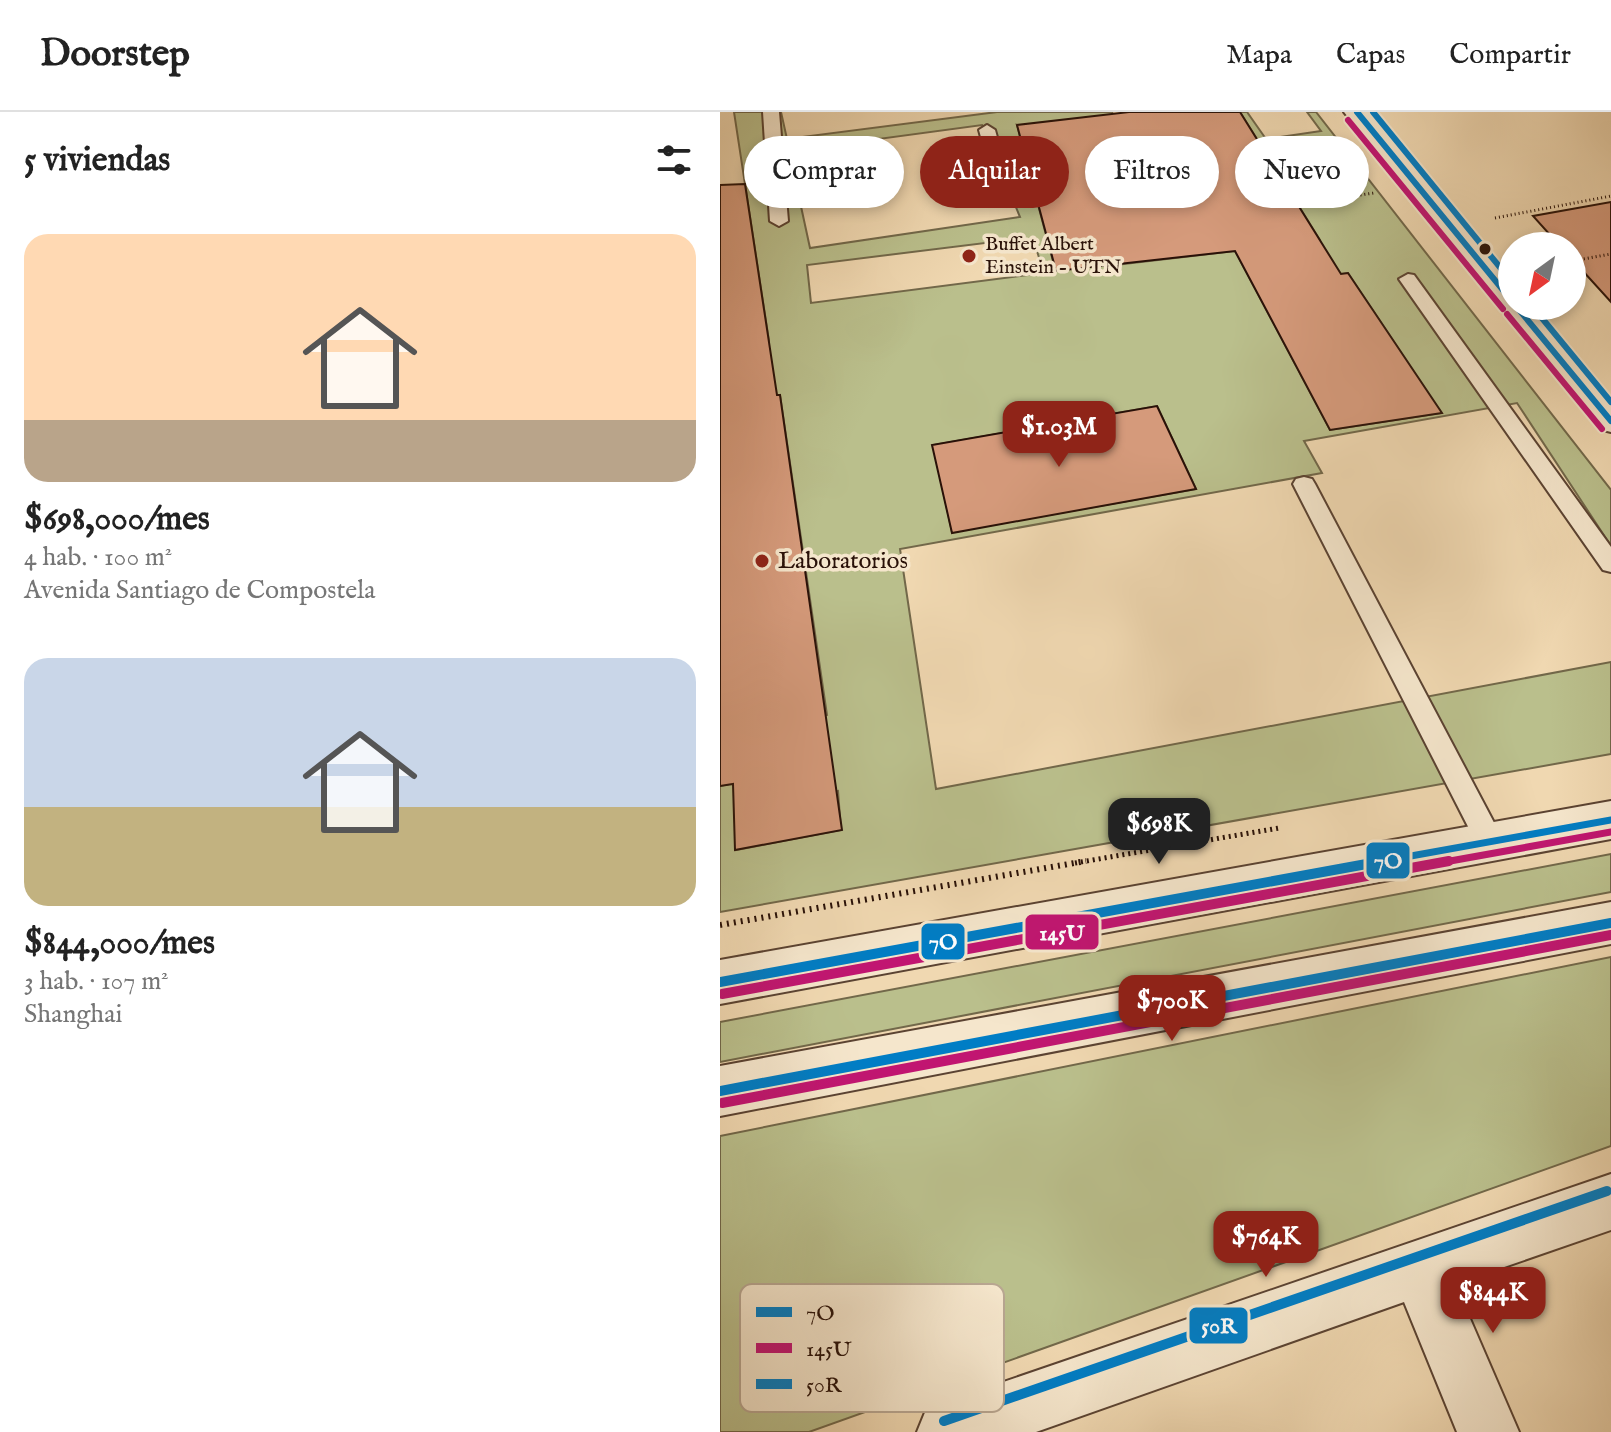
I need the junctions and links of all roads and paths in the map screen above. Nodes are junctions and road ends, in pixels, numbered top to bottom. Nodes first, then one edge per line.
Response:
1 (771, 112) edge
2 (1357, 112) edge
3 (987, 130) dead end
4 (989, 136) edge
5 (1419, 187) junction
6 (1369, 194) edge
7 (1611, 196) edge
8 (779, 221) dead end
9 (1451, 227) junction
10 (1611, 254) edge
11 (1586, 258) edge
12 (1408, 279) dead end
13 (1498, 284) edge
14 (1527, 320) edge
15 (1611, 421) edge
16 (1304, 484) dead end
17 (1611, 564) edge
18 (1611, 820) edge
19 (1295, 825) dead end
20 (1490, 842) junction
21 (1611, 923) edge
22 (720, 925) edge
23 (720, 982) edge
24 (720, 1091) edge
25 (1611, 1202) edge
26 (1420, 1270) junction
27 (948, 1432) edge
28 (1488, 1432) edge

1 - 8 lane
2 - 5 street
3 - 4 lane
5 - 6 path
5 - 9 street
7 - 9 path
9 - 13 street
10 - 11 path
12 - 17 lane
14 - 15 street
16 - 20 lane
18 - 20 street
19 - 22 path
20 - 23 street
21 - 24 street
25 - 26 street
26 - 27 street
26 - 28 street

